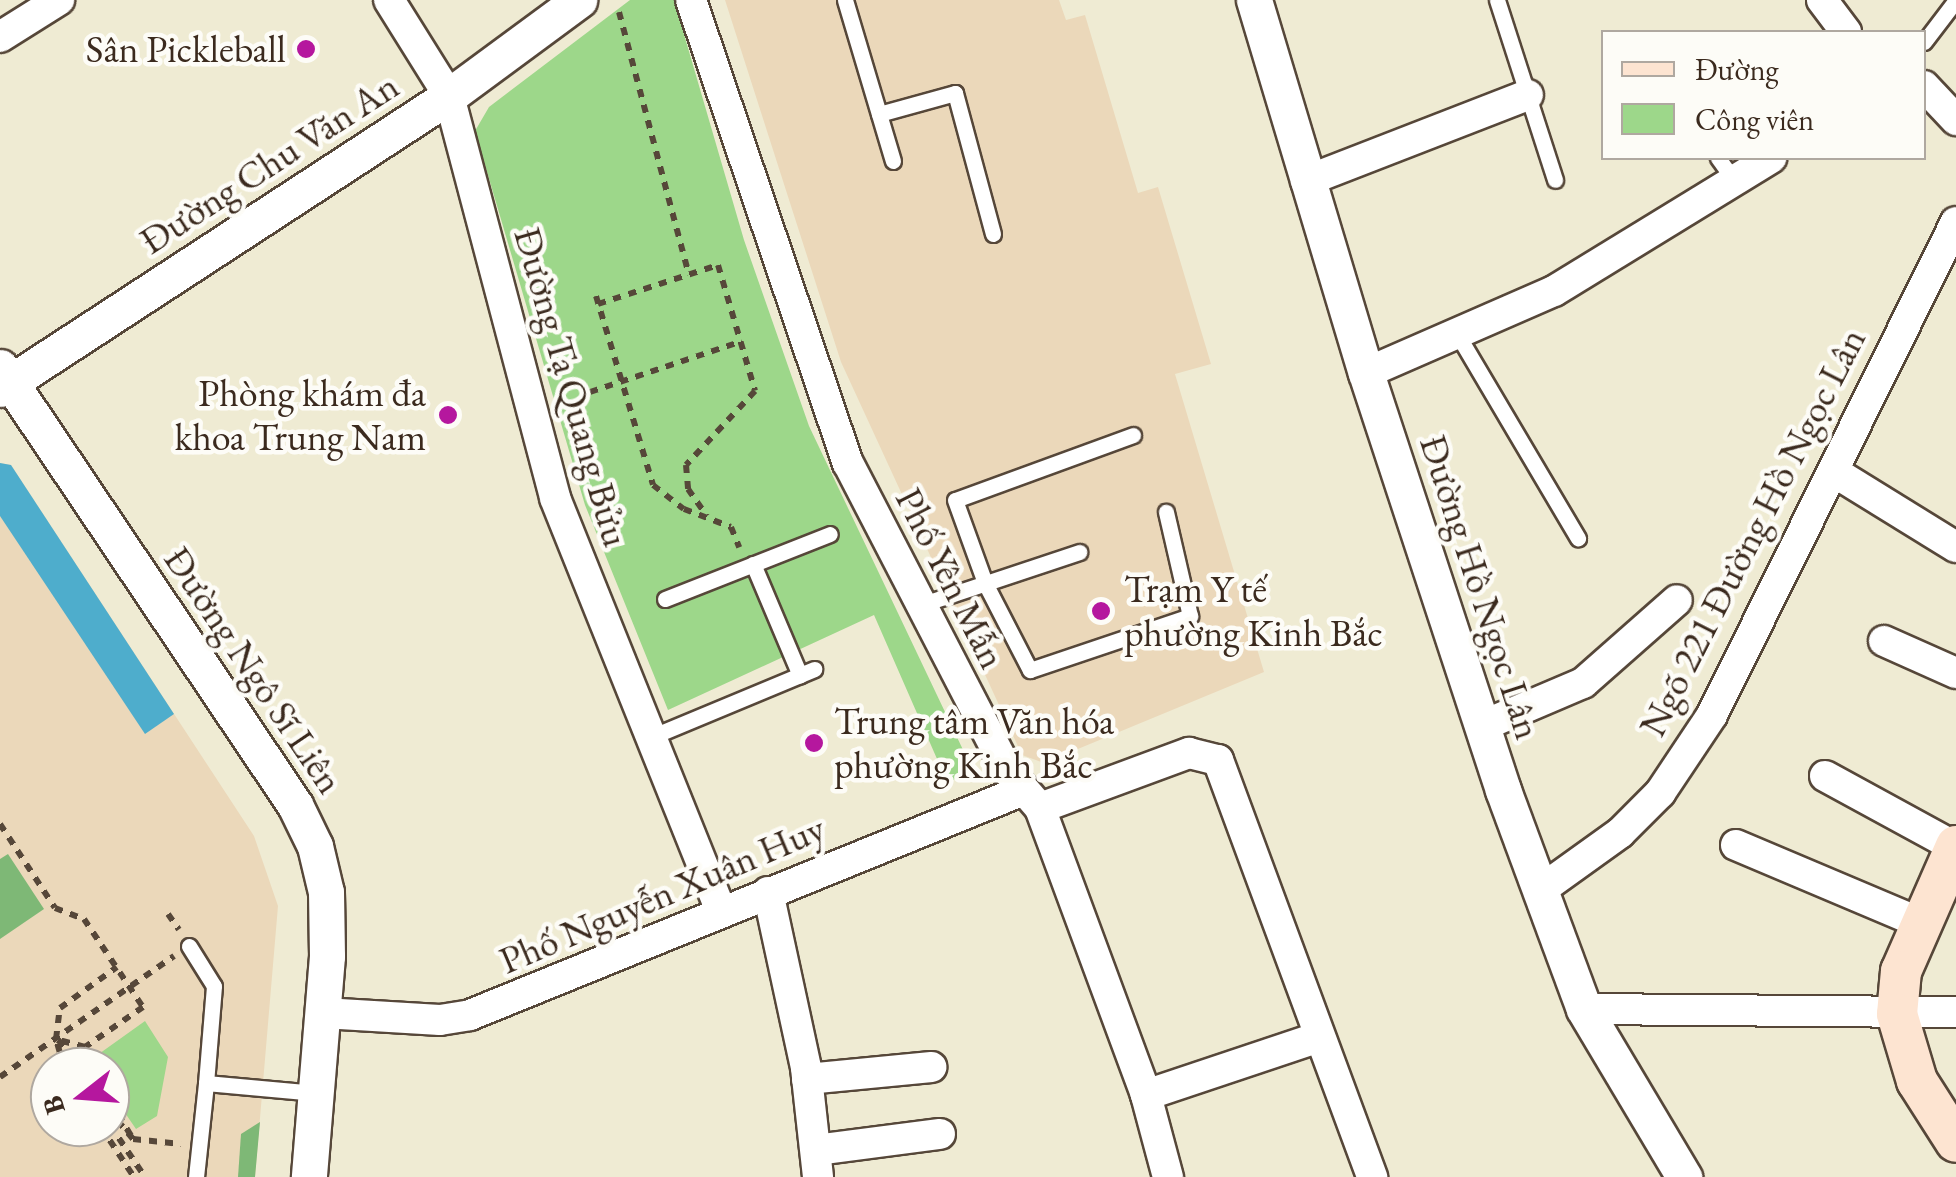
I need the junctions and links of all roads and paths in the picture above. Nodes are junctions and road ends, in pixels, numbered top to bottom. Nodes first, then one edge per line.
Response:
1 (59, 0) edge
2 (389, 0) edge
3 (579, 0) edge
4 (691, 0) edge
5 (845, 0) edge
6 (1254, 0) edge
7 (1497, 0) edge
8 (1822, 0) edge
9 (1956, 0) edge
10 (619, 12) dead end
11 (1844, 30) edge
12 (0, 37) edge
13 (1926, 39) edge
14 (1926, 88) edge
15 (1528, 95) junction
16 (449, 96) junction
17 (880, 114) junction
18 (1956, 120) edge
19 (1719, 160) edge
20 (1768, 160) edge
21 (893, 162) dead end
22 (1555, 180) dead end
23 (1306, 181) junction
24 (1737, 184) junction
25 (1956, 222) edge
26 (994, 234) dead end
27 (690, 274) junction
28 (1459, 338) junction
29 (742, 342) junction
30 (1366, 373) junction
31 (3, 379) edge
32 (624, 380) junction
33 (590, 392) dead end
34 (1133, 436) dead end
35 (1836, 473) junction
36 (1166, 512) dead end
37 (707, 516) junction
38 (830, 534) dead end
39 (1578, 538) dead end
40 (1956, 546) edge
41 (1079, 552) dead end
42 (750, 565) junction
43 (985, 583) junction
44 (665, 599) dead end
45 (1677, 600) dead end
46 (916, 606) junction
47 (1884, 641) dead end
48 (1956, 673) edge
49 (1482, 726) junction
50 (650, 738) junction
51 (1825, 776) dead end
52 (1031, 799) junction
53 (0, 824) edge
54 (4, 838) edge
55 (1736, 846) dead end
56 (1956, 846) edge
57 (1542, 889) junction
58 (768, 892) junction
59 (720, 911) junction
60 (1921, 923) junction
61 (189, 946) joint
62 (116, 967) junction
63 (129, 987) junction
64 (1584, 1009) junction
65 (1956, 1012) edge
66 (323, 1013) junction
67 (1897, 1014) junction
68 (1319, 1037) junction
69 (56, 1038) junction
70 (58, 1047) edge
71 (62, 1047) edge
72 (65, 1047) edge
73 (930, 1067) dead end
74 (0, 1077) edge
75 (807, 1079) junction
76 (206, 1083) junction
77 (316, 1093) junction
78 (1146, 1094) junction
79 (940, 1134) dead end
80 (130, 1137) edge
81 (130, 1137) edge
82 (132, 1140) junction
83 (1956, 1142) edge
84 (199, 1146) junction
85 (114, 1147) edge
86 (125, 1147) edge
87 (817, 1164) edge
88 (134, 1177) edge
89 (145, 1177) edge
90 (196, 1177) edge
91 (310, 1177) edge
92 (1168, 1177) edge
93 (1372, 1177) edge
94 (1684, 1177) edge

1 - 12 street
2 - 16 street, Đường Tạ Quang Bửu
3 - 16 street, Đường Chu Văn An
4 - 46 street, Phố Yên Mẫn
5 - 17 lane
6 - 23 street, Đường Hồ Ngọc Lân
7 - 15 lane
8 - 11 street
9 - 13 lane
10 - 27 path
14 - 18 street
15 - 22 lane
15 - 23 street
16 - 31 street, Đường Chu Văn An
16 - 50 street, Đường Tạ Quang Bửu
17 - 21 lane
17 - 26 lane
19 - 24 lane
20 - 24 street
23 - 30 street, Đường Hồ Ngọc Lân
24 - 28 street
25 - 35 street, Ngõ 221 Đường Hồ Ngọc Lân
27 - 29 path
27 - 32 path
28 - 30 street
28 - 39 lane
29 - 32 path
29 - 37 path
30 - 49 street, Đường Hồ Ngọc Lân
31 - 66 street, Đường Ngô Sĩ Liên
32 - 33 path
32 - 37 path
34 - 43 lane
35 - 40 street
35 - 57 street, Ngõ 221 Đường Hồ Ngọc Lân
36 - 43 lane
37 - 42 path
38 - 42 lane
41 - 43 lane
42 - 44 lane
42 - 50 lane
43 - 46 lane
45 - 49 street
46 - 52 street, Phố Yên Mẫn
47 - 48 street
49 - 57 street, Đường Hồ Ngọc Lân
50 - 59 street, Đường Tạ Quang Bửu
51 - 56 street
52 - 58 street, Phố Nguyễn Xuân Huy
52 - 68 street, Phố Nguyễn Xuân Huy
52 - 78 street, Phố Yên Mẫn
53 - 54 path
54 - 62 path
55 - 60 street
56 - 60 main road
57 - 64 street, Đường Hồ Ngọc Lân
58 - 59 street, Phố Nguyễn Xuân Huy
58 - 75 street
59 - 66 street, Phố Nguyễn Xuân Huy
60 - 67 main road
61 - 63 path
61 - 76 lane
62 - 63 path
62 - 69 path
63 - 69 path
63 - 69 path
64 - 67 street
64 - 94 street, Đường Hồ Ngọc Lân
65 - 67 street
66 - 77 street, Đường Ngô Sĩ Liên
67 - 83 main road
68 - 78 street
68 - 93 street
69 - 70 path
69 - 71 path
69 - 72 path
69 - 74 path
73 - 75 street
75 - 87 street
76 - 77 lane
76 - 84 lane
77 - 91 street, Đường Ngô Sĩ Liên
78 - 92 street, Phố Yên Mẫn
79 - 87 street
80 - 82 path
81 - 82 path
82 - 84 path
84 - 90 lane
85 - 88 path
86 - 89 path

